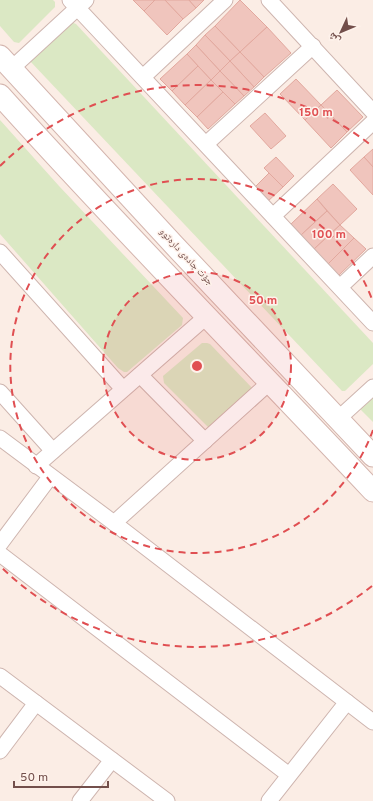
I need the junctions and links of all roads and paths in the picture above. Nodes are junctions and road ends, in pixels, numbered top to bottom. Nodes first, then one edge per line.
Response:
1 (225, 0) edge
2 (269, 0) edge
3 (78, 3) edge
4 (312, 46) junction
5 (6, 63) edge
6 (143, 77) junction
7 (0, 95) edge
8 (373, 112) edge
9 (373, 122) edge
10 (206, 144) junction
11 (273, 216) junction
12 (0, 252) edge
13 (373, 256) edge
14 (340, 287) junction
15 (207, 316) junction
16 (373, 323) edge
17 (140, 375) junction
18 (270, 382) junction
19 (373, 387) edge
20 (123, 389) junction
21 (0, 392) edge
22 (339, 418) junction
23 (0, 438) edge
24 (205, 440) junction
25 (53, 451) junction
26 (373, 456) edge
27 (36, 466) junction
28 (50, 477) junction
29 (373, 491) edge
30 (114, 523) junction
31 (0, 544) edge
32 (0, 554) edge
33 (0, 676) edge
34 (347, 702) junction
35 (36, 703) junction
36 (373, 722) edge
37 (0, 751) edge
38 (112, 760) junction
39 (289, 775) junction
40 (80, 801) edge
41 (167, 801) edge
42 (269, 801) edge

1 - 6 street
2 - 4 street
3 - 5 street
3 - 6 street
4 - 8 street
4 - 10 street
5 - 22 main road, جۆت جادەی دارەتوو
6 - 10 street
7 - 15 main road
9 - 11 street
10 - 11 street
11 - 14 street
12 - 20 street
13 - 14 street
14 - 16 street
15 - 17 street
15 - 18 main road
17 - 20 street
17 - 24 street
18 - 24 street
18 - 29 main road
19 - 22 street
20 - 25 street
21 - 25 street
22 - 26 main road, جۆت جادەی دارەتوو
23 - 27 street
24 - 30 street
25 - 27 street
27 - 28 street
28 - 30 street
28 - 31 street
30 - 34 street
32 - 39 street
33 - 35 street
34 - 36 street
34 - 39 street
35 - 37 street
35 - 38 street
38 - 40 street
38 - 41 street
39 - 42 street

